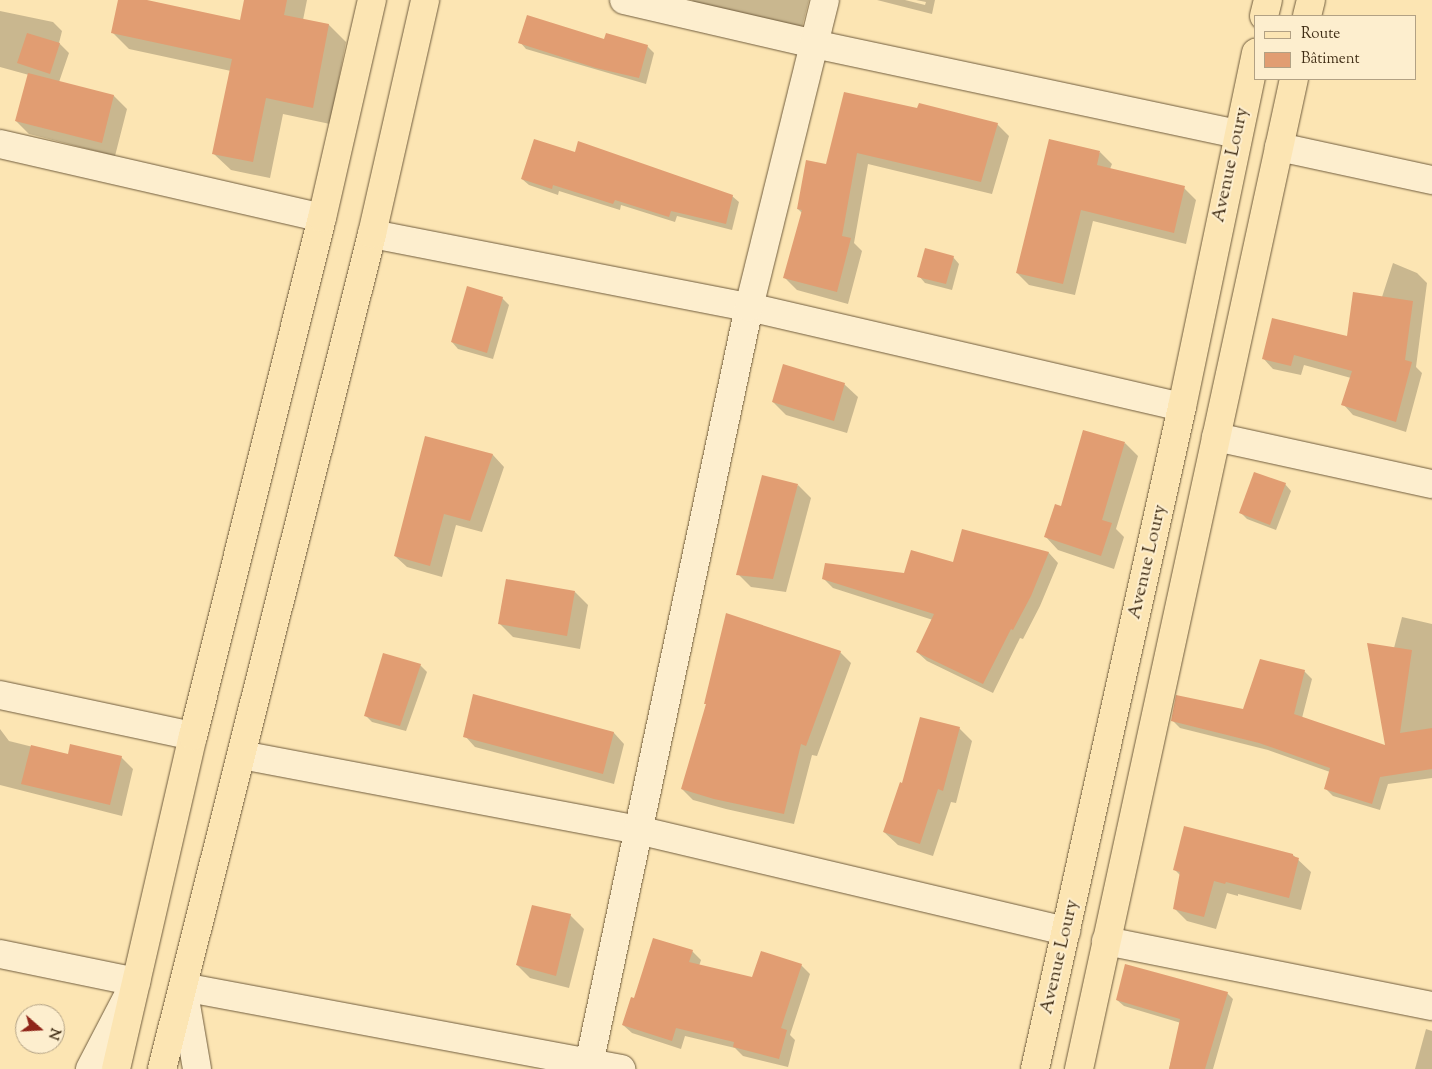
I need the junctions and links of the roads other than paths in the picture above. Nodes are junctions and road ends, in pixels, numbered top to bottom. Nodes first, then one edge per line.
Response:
1 (372, 0) edge
2 (424, 0) edge
3 (624, 0) edge
4 (825, 0) edge
5 (1268, 0) edge
6 (1311, 0) edge
7 (1264, 15) edge
8 (1307, 15) edge
9 (814, 44) junction
10 (1254, 62) edge
11 (1294, 80) edge
12 (1237, 134) junction
13 (0, 144) edge
14 (1279, 147) junction
15 (1432, 180) edge
16 (322, 218) junction
17 (372, 234) junction
18 (750, 307) junction
19 (1182, 407) junction
20 (1216, 437) junction
21 (1432, 484) edge
22 (0, 695) edge
23 (193, 736) junction
24 (242, 755) junction
25 (638, 830) junction
26 (1066, 931) junction
27 (1106, 942) junction
28 (0, 954) edge
29 (136, 982) junction
30 (183, 988) junction
31 (1432, 1006) edge
32 (589, 1065) edge
33 (90, 1069) edge
34 (116, 1069) edge
35 (162, 1069) edge
36 (197, 1069) edge
37 (621, 1069) edge
38 (1035, 1069) edge
39 (1079, 1069) edge

1 - 16 main road
2 - 17 main road
3 - 9 street
4 - 9 street
5 - 7 main road
6 - 8 main road
9 - 12 street
9 - 18 street
10 - 12 main road, Avenue Loury
11 - 14 main road, Avenue Loury
12 - 19 main road, Avenue Loury
13 - 16 street
14 - 15 street
14 - 20 main road, Avenue Loury
16 - 23 main road
17 - 18 street
17 - 24 main road
18 - 19 street
18 - 25 street
19 - 26 main road, Avenue Loury
20 - 21 street
20 - 27 main road, Avenue Loury
22 - 23 street
23 - 29 main road
24 - 25 street
24 - 30 main road
25 - 26 street
25 - 32 street
26 - 38 main road, Avenue Loury
27 - 31 street
27 - 39 main road, Avenue Loury
28 - 29 street
29 - 33 street
29 - 34 main road
30 - 32 street
30 - 35 main road
30 - 36 street
32 - 37 street

